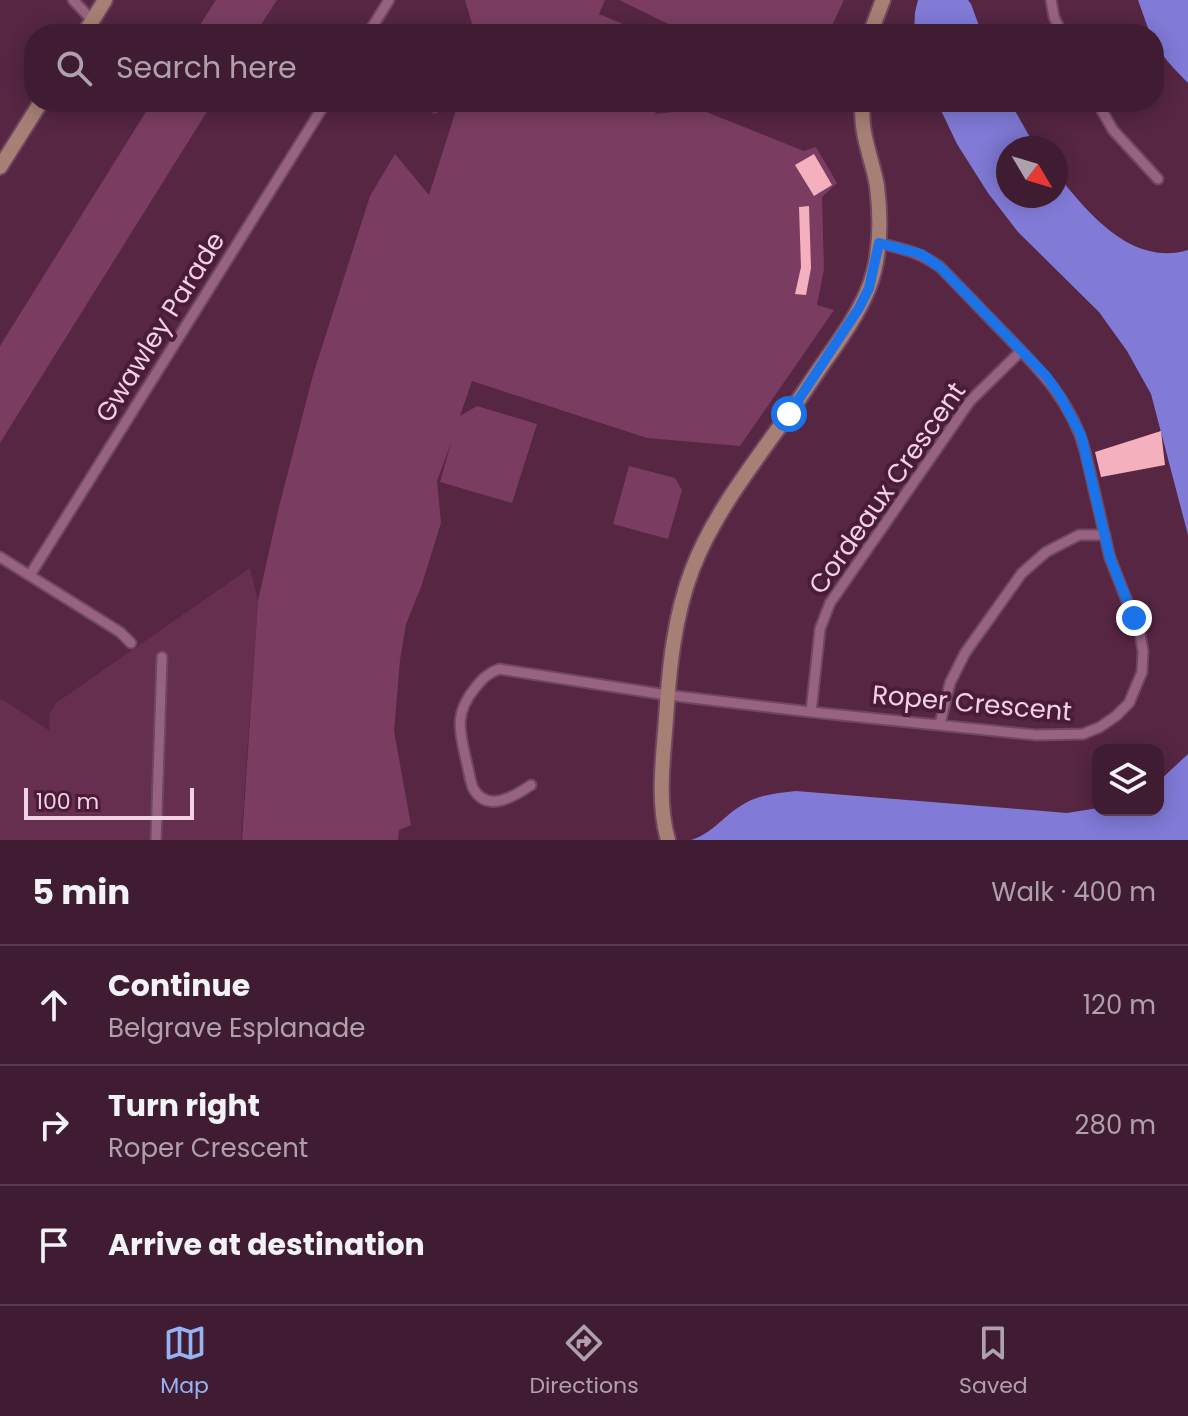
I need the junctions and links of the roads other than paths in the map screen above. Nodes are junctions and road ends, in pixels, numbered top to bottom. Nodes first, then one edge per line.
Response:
1 (73, 0) edge
2 (105, 0) edge
3 (389, 0) edge
4 (883, 0) edge
5 (1051, 0) edge
6 (92, 20) junction
7 (90, 24) edge
8 (374, 24) edge
9 (874, 24) edge
10 (1057, 24) edge
11 (35, 112) edge
12 (320, 112) edge
13 (863, 112) edge
14 (1103, 112) edge
15 (0, 167) edge
16 (1158, 179) dead end
17 (879, 243) junction
18 (1021, 351) junction
19 (1105, 535) junction
20 (0, 557) edge
21 (30, 575) junction
22 (131, 643) dead end
23 (162, 657) dead end
24 (667, 695) junction
25 (811, 712) junction
26 (940, 724) junction
27 (531, 785) dead end
28 (156, 840) edge
29 (668, 840) edge

1 - 6 street
2 - 6 street
3 - 8 street
4 - 9 street
5 - 10 street
6 - 7 street
11 - 15 street
12 - 21 street, Gwawley Parade
13 - 17 street
14 - 16 street
17 - 18 street, Roper Crescent
17 - 24 street
18 - 19 street, Roper Crescent
18 - 25 street, Cordeaux Crescent
19 - 26 street
19 - 26 street, Roper Crescent
20 - 21 street
21 - 22 street
23 - 28 street
24 - 25 street, Roper Crescent
24 - 27 street, Roper Crescent
24 - 29 street
25 - 26 street, Roper Crescent

